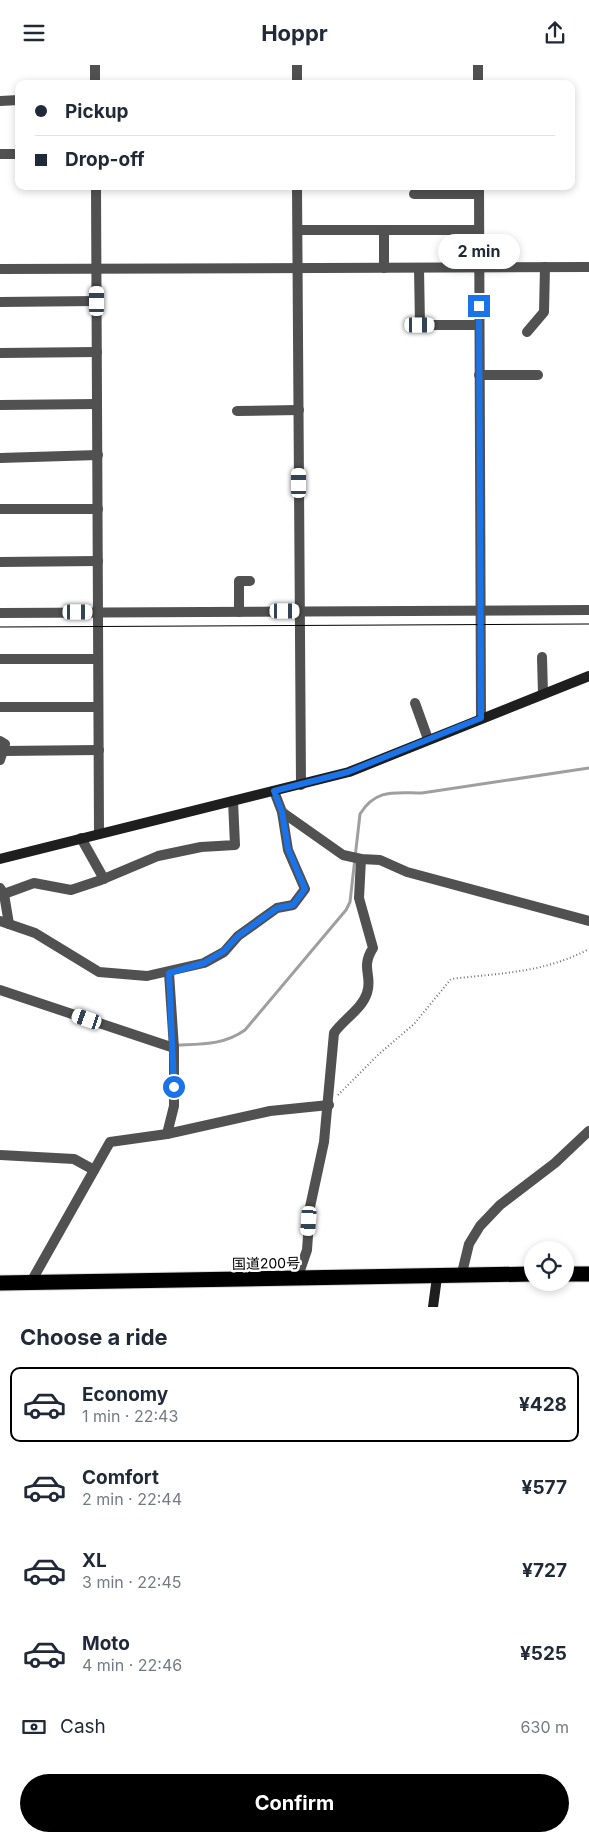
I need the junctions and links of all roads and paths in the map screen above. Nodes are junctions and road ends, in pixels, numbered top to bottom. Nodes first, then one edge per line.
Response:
1 (95, 65) edge
2 (297, 65) edge
3 (478, 65) edge
4 (95, 80) edge
5 (297, 80) edge
6 (478, 80) edge
7 (15, 100) edge
8 (0, 101) edge
9 (0, 154) edge
10 (15, 154) edge
11 (96, 190) edge
12 (297, 190) edge
13 (479, 190) edge
14 (414, 194) dead end
15 (479, 229) junction
16 (298, 230) junction
17 (384, 230) junction
18 (478, 267) junction
19 (545, 267) junction
20 (589, 267) edge
21 (298, 268) junction
22 (384, 268) junction
23 (419, 268) junction
24 (0, 269) edge
25 (97, 269) junction
26 (97, 301) junction
27 (0, 302) edge
28 (479, 325) junction
29 (527, 332) dead end
30 (97, 352) junction
31 (0, 353) edge
32 (479, 375) junction
33 (538, 375) dead end
34 (98, 404) junction
35 (0, 405) edge
36 (299, 410) junction
37 (237, 411) dead end
38 (98, 455) junction
39 (0, 458) edge
40 (0, 509) edge
41 (98, 509) junction
42 (98, 561) junction
43 (0, 562) edge
44 (250, 581) dead end
45 (480, 609) junction
46 (589, 610) edge
47 (300, 611) junction
48 (98, 612) junction
49 (239, 612) junction
50 (0, 613) edge
51 (542, 657) dead end
52 (0, 659) edge
53 (98, 659) junction
54 (589, 676) edge
55 (543, 694) junction
56 (415, 703) dead end
57 (0, 707) edge
58 (98, 707) junction
59 (481, 718) junction
60 (428, 739) junction
61 (99, 750) junction
62 (1, 751) edge
63 (301, 785) junction
64 (274, 791) junction
65 (233, 801) junction
66 (282, 812) junction
67 (99, 834) junction
68 (81, 838) junction
69 (0, 859) edge
70 (358, 859) junction
71 (104, 879) junction
72 (2, 891) edge
73 (589, 921) edge
74 (4, 923) edge
75 (589, 949) edge
76 (169, 973) junction
77 (0, 991) edge
78 (174, 1048) junction
79 (329, 1105) junction
80 (589, 1131) edge
81 (167, 1134) junction
82 (0, 1155) edge
83 (94, 1170) junction
84 (524, 1274) edge
85 (574, 1274) edge
86 (589, 1274) edge
87 (437, 1277) junction
88 (461, 1277) junction
89 (297, 1279) junction
90 (30, 1282) junction
91 (0, 1283) edge
92 (433, 1307) edge

1 - 4 street
2 - 5 street
3 - 6 street
7 - 8 street
9 - 10 street
11 - 25 street
12 - 16 street
13 - 14 street
13 - 15 street
15 - 17 street
15 - 18 street
16 - 17 street
16 - 21 street
17 - 22 street
18 - 19 street
18 - 23 street
18 - 28 street
19 - 20 street
19 - 29 street
21 - 22 street
21 - 25 street
21 - 36 street
22 - 23 street
23 - 28 street
24 - 25 street
25 - 26 street
26 - 27 street
26 - 30 street
28 - 32 street
30 - 31 street
30 - 34 street
32 - 33 street
32 - 45 street
34 - 35 street
34 - 38 street
36 - 37 street
36 - 47 street
38 - 39 street
38 - 41 street
40 - 41 street
41 - 42 street
42 - 43 street
42 - 48 street
44 - 49 street
45 - 46 street
45 - 47 street
45 - 59 street
47 - 49 street
47 - 63 street
48 - 49 street
48 - 50 street
48 - 53 street
51 - 55 street
52 - 53 street
53 - 58 street
54 - 55 street
55 - 59 street
56 - 60 street
57 - 58 street
58 - 61 street
59 - 60 street
60 - 63 street
61 - 62 street
61 - 67 street
63 - 64 street
64 - 65 street
64 - 66 street
65 - 67 street
65 - 71 street
66 - 70 street
66 - 76 street
67 - 68 street
68 - 69 street
68 - 71 street
70 - 73 street
70 - 79 street
71 - 72 street
72 - 74 street
74 - 76 street
75 - 79 path
76 - 78 street
77 - 78 street
78 - 81 street
79 - 81 street
79 - 89 street
80 - 88 street
81 - 83 street
82 - 83 street
83 - 90 street
84 - 88 highway, 国道200号
85 - 86 highway
87 - 88 highway, 国道200号
87 - 89 highway, 国道200号
87 - 92 street
89 - 90 highway, 国道200号
90 - 91 highway, 国道200号

